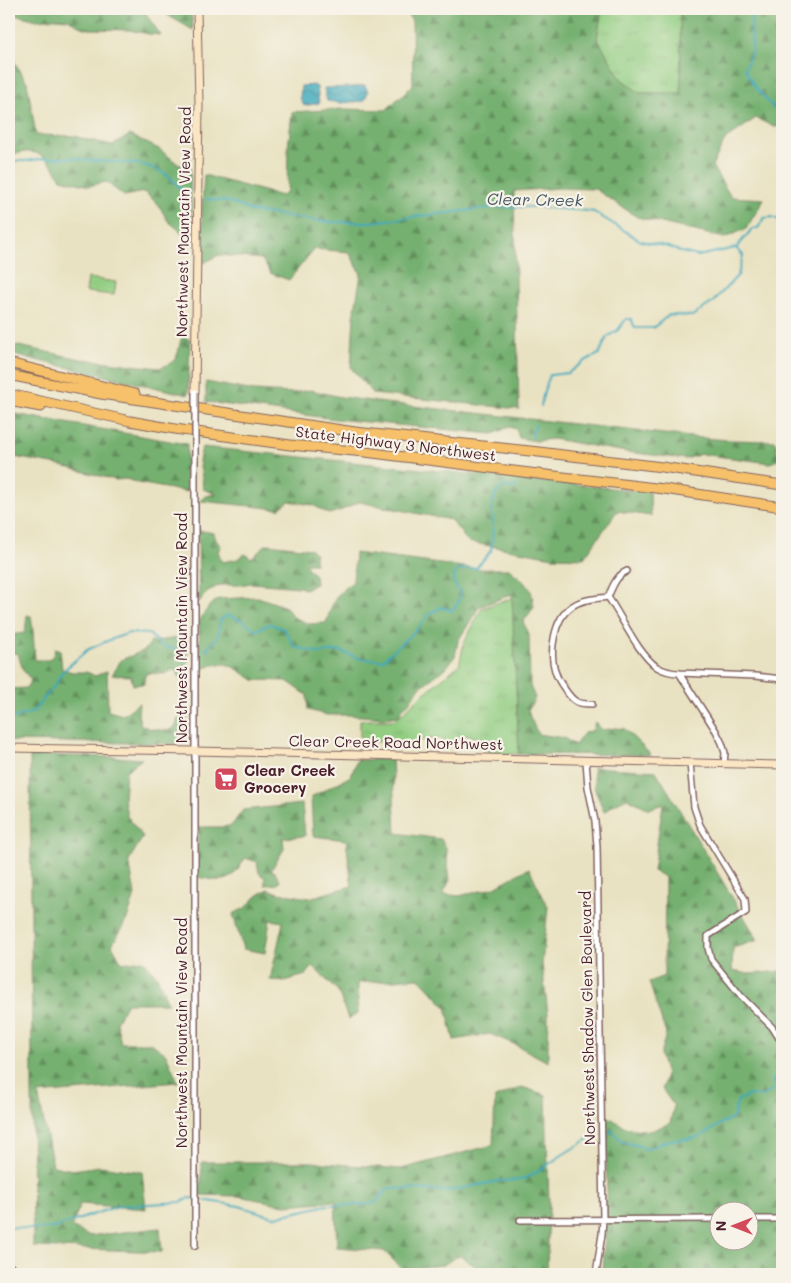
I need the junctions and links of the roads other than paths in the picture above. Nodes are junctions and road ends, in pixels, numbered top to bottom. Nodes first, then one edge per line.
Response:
1 (197, 9) edge
2 (9, 363) edge
3 (9, 375) edge
4 (195, 392) joint
5 (9, 394) edge
6 (9, 402) edge
7 (189, 408) junction
8 (130, 421) junction
9 (782, 485) edge
10 (782, 507) edge
11 (627, 571) dead end
12 (608, 597) junction
13 (680, 674) junction
14 (782, 679) edge
15 (592, 704) dead end
16 (9, 748) edge
17 (194, 751) junction
18 (586, 761) junction
19 (690, 763) junction
20 (724, 764) junction
21 (782, 765) edge
22 (779, 1038) dead end
23 (603, 1219) junction
24 (708, 1219) edge
25 (758, 1219) edge
26 (782, 1219) edge
27 (520, 1220) dead end
28 (195, 1246) dead end
29 (9, 1265) edge
30 (18, 1274) edge
31 (596, 1274) edge

1 - 4 main road, Northwest Mountain View Road
2 - 7 highway
3 - 7 highway, State Highway 3 Northwest
4 - 17 street, Northwest Mountain View Road, bridge
5 - 8 highway, State Highway 3 Northwest
6 - 8 highway
7 - 9 highway, State Highway 3 Northwest
8 - 10 highway, State Highway 3 Northwest
11 - 12 street
12 - 13 street
12 - 15 street
13 - 14 street
13 - 20 street
16 - 17 main road, Clear Creek Road Northwest
17 - 18 main road, Clear Creek Road Northwest
17 - 28 street, Northwest Mountain View Road
18 - 19 main road, Clear Creek Road Northwest
18 - 23 street, Northwest Shadow Glen Boulevard
19 - 20 main road, Clear Creek Road Northwest
19 - 22 street
20 - 21 main road, Clear Creek Road Northwest
23 - 24 street
23 - 27 street
23 - 31 street, Northwest Shadow Glen Boulevard
25 - 26 street
29 - 30 street

